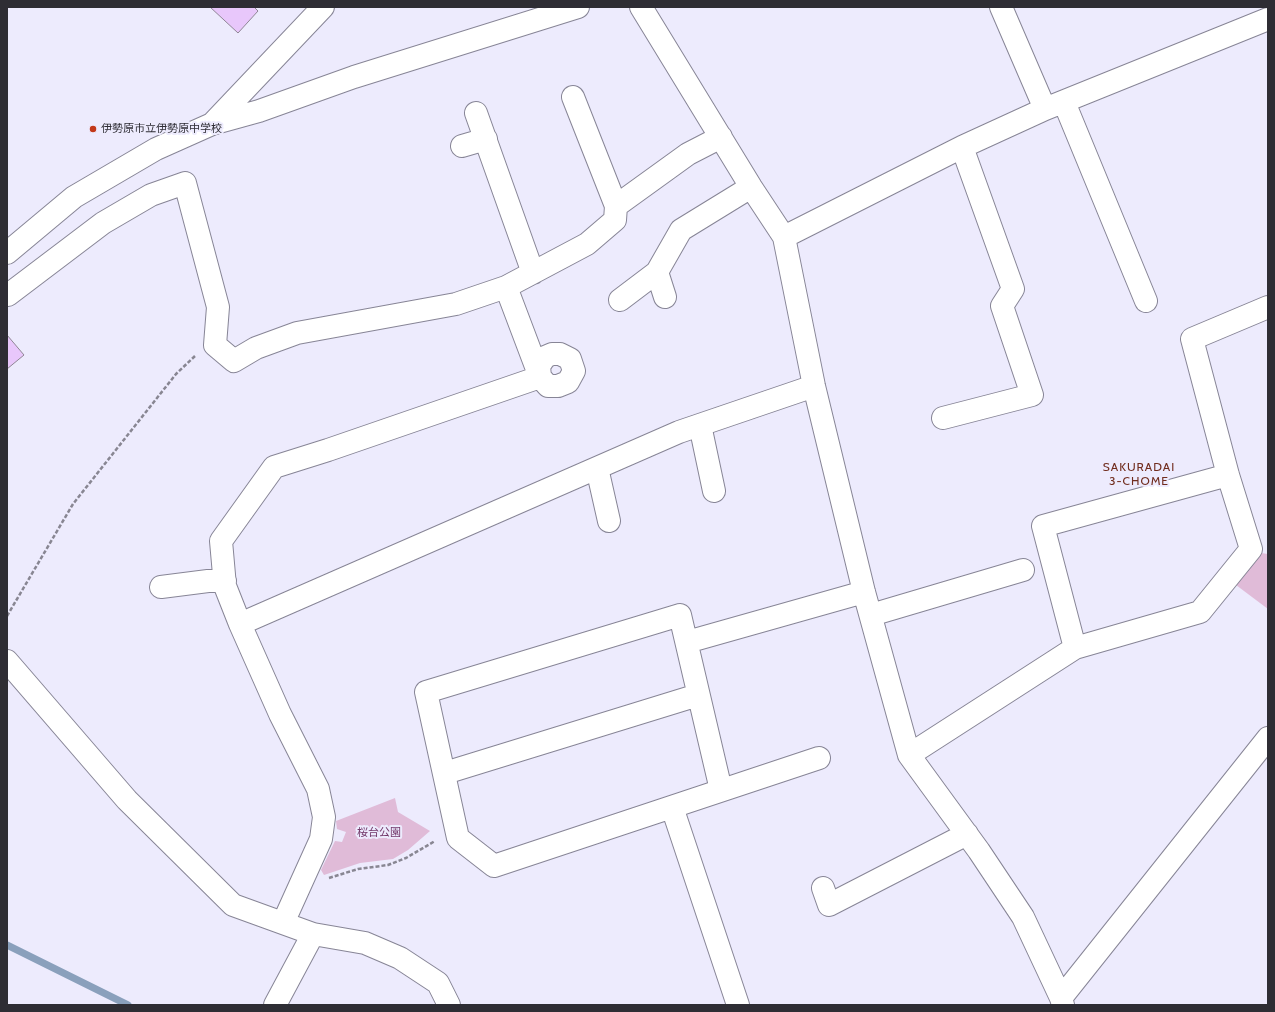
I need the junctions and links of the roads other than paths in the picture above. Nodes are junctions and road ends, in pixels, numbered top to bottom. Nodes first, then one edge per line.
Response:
1 (323, 7) edge
2 (578, 7) edge
3 (641, 7) edge
4 (1001, 7) edge
5 (1258, 17) edge
6 (573, 97) dead end
7 (1055, 105) junction
8 (476, 113) dead end
9 (212, 124) junction
10 (721, 137) junction
11 (486, 139) junction
12 (462, 146) dead end
13 (962, 147) junction
14 (751, 187) junction
15 (616, 206) junction
16 (784, 237) junction
17 (7, 253) edge
18 (657, 272) junction
19 (533, 273) junction
20 (506, 287) junction
21 (7, 294) edge
22 (665, 297) dead end
23 (620, 300) dead end
24 (1146, 301) dead end
25 (1268, 307) edge
26 (814, 386) junction
27 (943, 418) dead end
28 (700, 425) junction
29 (597, 468) junction
30 (1228, 475) junction
31 (714, 491) dead end
32 (609, 521) dead end
33 (1023, 570) dead end
34 (225, 581) junction
35 (161, 587) dead end
36 (864, 592) junction
37 (871, 615) junction
38 (240, 624) junction
39 (687, 642) junction
40 (1075, 648) junction
41 (7, 661) edge
42 (698, 695) junction
43 (1268, 738) edge
44 (909, 755) junction
45 (818, 758) dead end
46 (445, 773) junction
47 (721, 790) junction
48 (672, 808) junction
49 (967, 834) junction
50 (828, 904) dead end
51 (283, 923) junction
52 (313, 934) junction
53 (1062, 1001) edge
54 (275, 1005) edge
55 (449, 1005) edge
56 (738, 1005) edge

1 - 9 street
2 - 9 street
3 - 10 street
4 - 7 street
5 - 7 street
6 - 15 street
7 - 13 street
7 - 24 street
8 - 11 street
9 - 17 street
10 - 14 street
10 - 15 street
11 - 12 street
11 - 19 street
13 - 16 street
13 - 27 street
14 - 16 street
14 - 18 street
15 - 19 street
16 - 26 street
18 - 22 street
18 - 23 street
19 - 20 street
20 - 21 street
20 - 34 street
25 - 30 street
26 - 28 street
26 - 36 street
28 - 29 street
28 - 31 street
29 - 32 street
29 - 38 street
30 - 40 street
30 - 40 street
33 - 37 street
34 - 35 street
34 - 38 street
36 - 37 street
36 - 39 street
37 - 44 street
38 - 51 street
39 - 42 street
39 - 46 street
40 - 44 street
41 - 51 street
42 - 46 street
42 - 47 street
43 - 53 street
44 - 49 street
45 - 47 street
46 - 48 street
47 - 48 street
48 - 56 street
49 - 50 street
49 - 53 street
51 - 52 street
52 - 54 street
52 - 55 street

